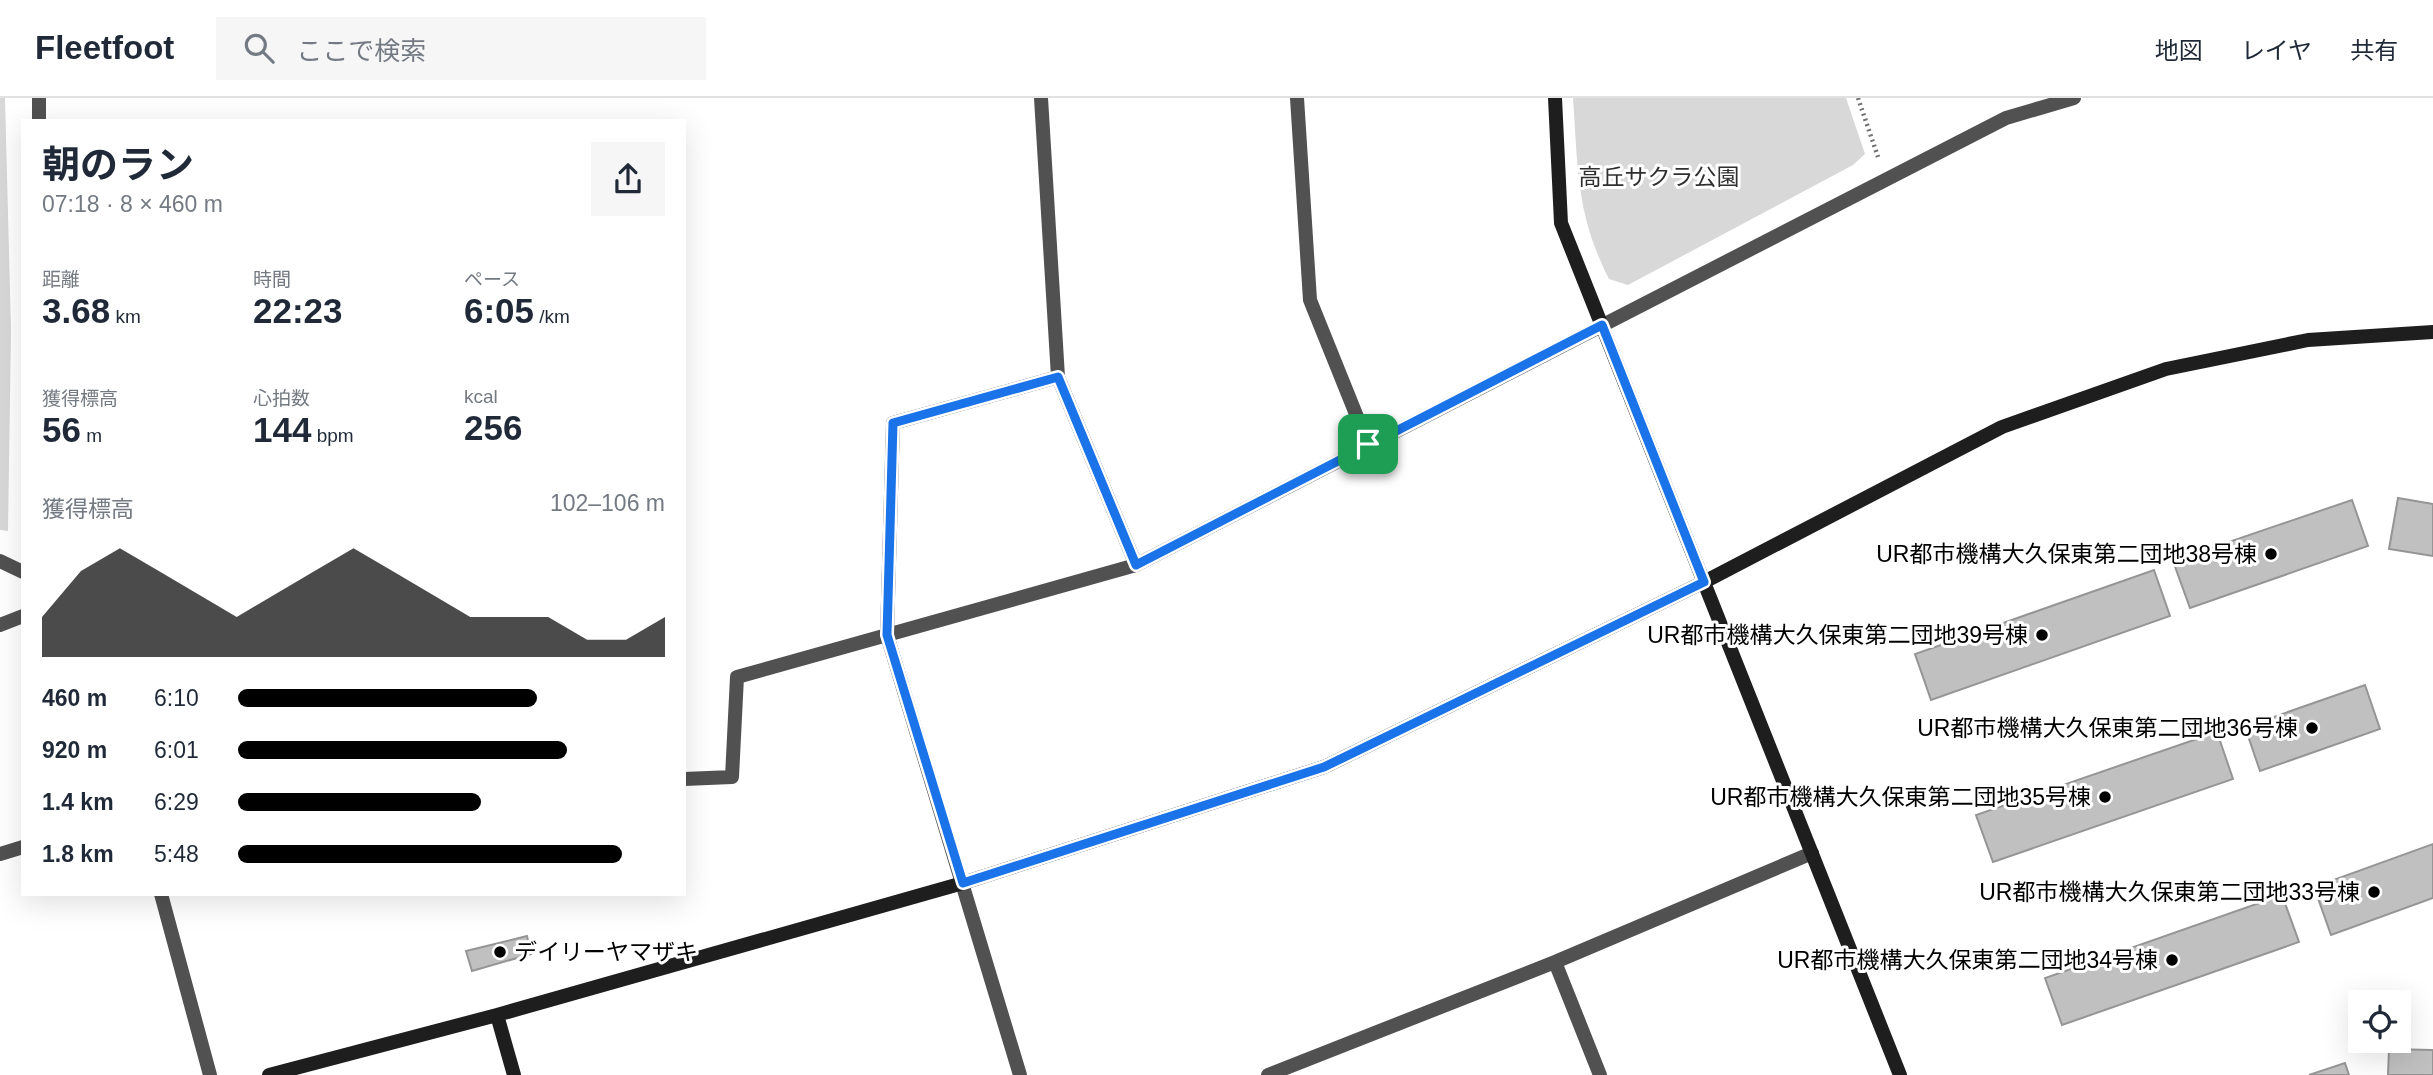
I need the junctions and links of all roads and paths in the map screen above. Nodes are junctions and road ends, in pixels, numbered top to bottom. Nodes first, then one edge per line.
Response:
1 (39, 98) edge
2 (1041, 98) edge
3 (1297, 98) edge
4 (1555, 98) edge
5 (1858, 98) edge
6 (2074, 98) edge
7 (39, 119) edge
8 (1885, 180) junction
9 (1602, 325) junction
10 (2433, 332) edge
11 (1058, 377) junction
12 (1368, 444) junction
13 (0, 561) edge
14 (1136, 565) junction
15 (21, 571) edge
16 (1704, 582) junction
17 (21, 617) edge
18 (0, 625) edge
19 (887, 635) junction
20 (686, 779) edge
21 (21, 848) edge
22 (1812, 853) junction
23 (0, 854) edge
24 (963, 883) junction
25 (162, 896) edge
26 (1555, 962) junction
27 (497, 1015) junction
28 (210, 1075) edge
29 (269, 1075) edge
30 (514, 1075) edge
31 (1020, 1075) edge
32 (1268, 1075) edge
33 (1600, 1075) edge
34 (1900, 1075) edge

1 - 7 street
2 - 11 street
3 - 12 street
4 - 9 street
5 - 8 path
6 - 8 street
8 - 9 street
9 - 12 street
9 - 16 street
10 - 16 street
11 - 14 street
11 - 19 street
12 - 14 street
13 - 15 street
14 - 19 street
16 - 22 street
16 - 24 street
17 - 18 street
19 - 20 street
19 - 24 street
21 - 23 street
22 - 26 street
22 - 34 street
24 - 27 street
24 - 31 street
25 - 28 street
26 - 32 street
26 - 33 street
27 - 29 street
27 - 30 street

